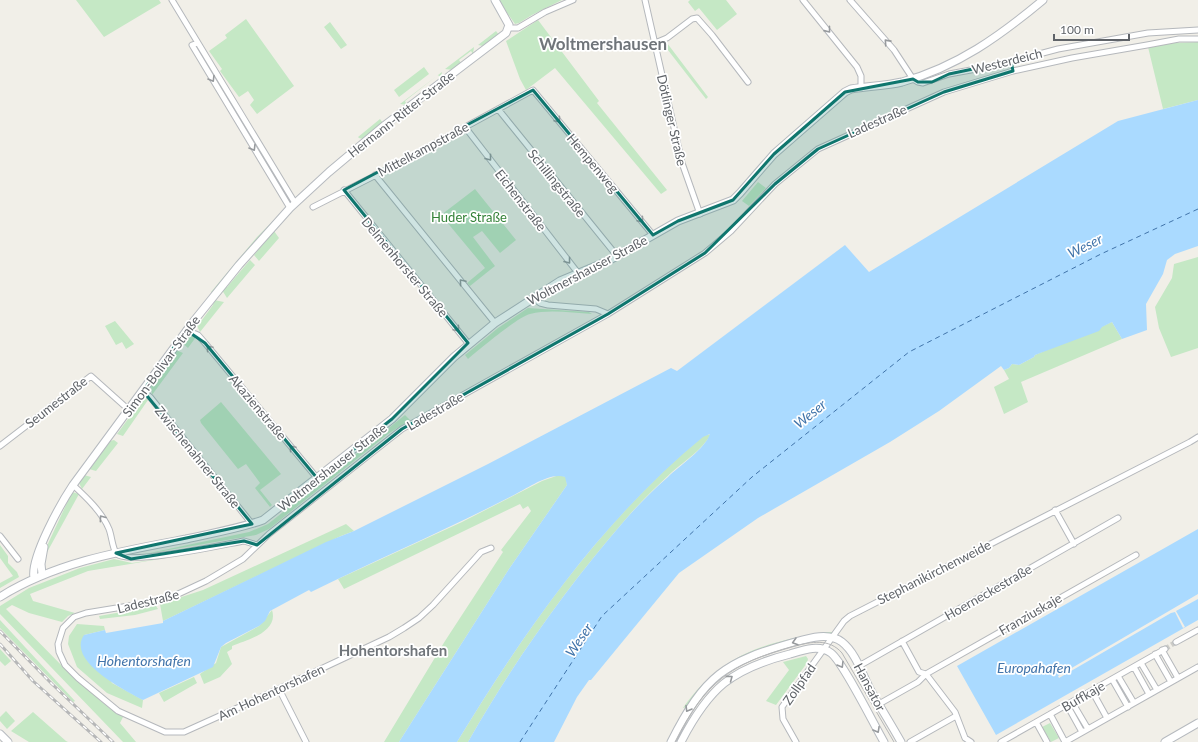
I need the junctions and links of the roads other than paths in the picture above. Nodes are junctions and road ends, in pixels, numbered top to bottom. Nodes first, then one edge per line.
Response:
1 (172, 0) edge
2 (495, 0) edge
3 (573, 0) edge
4 (645, 0) edge
5 (803, 0) edge
6 (850, 0) edge
7 (1043, 0) edge
8 (508, 28) junction
9 (1198, 30) edge
10 (1198, 39) edge
11 (198, 43) junction
12 (655, 43) junction
13 (1011, 61) junction
14 (1013, 71) junction
15 (913, 79) junction
16 (748, 82) dead end
17 (861, 87) junction
18 (533, 90) joint
19 (498, 109) junction
20 (239, 112) junction
21 (233, 115) junction
22 (465, 127) junction
23 (375, 175) junction
24 (344, 190) junction
25 (292, 206) junction
26 (313, 207) dead end
27 (700, 214) junction
28 (653, 235) junction
29 (617, 256) junction
30 (578, 273) junction
31 (533, 298) junction
32 (608, 314) junction
33 (193, 322) junction
34 (495, 323) junction
35 (186, 330) junction
36 (198, 335) junction
37 (468, 343) junction
38 (143, 391) junction
39 (129, 410) junction
40 (1198, 437) edge
41 (0, 446) edge
42 (317, 478) junction
43 (72, 485) junction
44 (1055, 510) junction
45 (1118, 518) dead end
46 (252, 524) junction
47 (0, 536) edge
48 (44, 542) junction
49 (1074, 544) junction
50 (257, 545) junction
51 (491, 548) dead end
52 (116, 553) junction
53 (1136, 554) dead end
54 (18, 559) dead end
55 (42, 574) junction
56 (34, 578) junction
57 (0, 597) edge
58 (1198, 630) edge
59 (60, 636) joint
60 (833, 638) junction
61 (902, 641) junction
62 (1176, 642) tunnel mouth
63 (825, 650) junction
64 (1155, 654) junction
65 (1141, 662) junction
66 (859, 666) junction
67 (1134, 667) junction
68 (1198, 667) edge
69 (926, 674) junction
70 (1118, 676) junction
71 (1178, 678) junction
72 (1112, 679) junction
73 (1171, 682) junction
74 (279, 689) junction
75 (1092, 690) junction
76 (1157, 690) junction
77 (1149, 694) junction
78 (1072, 702) junction
79 (1134, 703) junction
80 (879, 704) junction
81 (1066, 705) junction
82 (1128, 707) junction
83 (1050, 714) junction
84 (956, 716) junction
85 (1107, 718) junction
86 (1036, 722) junction
87 (1198, 723) edge
88 (1088, 729) junction
89 (1082, 732) junction
90 (0, 734) edge
91 (968, 741) edge
92 (8, 742) edge
93 (306, 742) edge
94 (671, 742) edge
95 (681, 742) edge
96 (796, 742) edge
97 (884, 742) edge
98 (901, 742) edge
99 (910, 742) edge
100 (1001, 742) edge
101 (1047, 742) edge
102 (1065, 742) edge
103 (1165, 742) edge

1 - 11 street
2 - 8 street
3 - 8 street
4 - 12 street, Dötlinger Straße
5 -> 17 street
15 -> 6 street
7 - 15 street, Woltmershauser Straße
8 - 25 street, Hermann-Ritter-Straße
9 - 13 street, Westerdeich
10 - 14 street, Ladestraße
11 - 20 street
11 -> 21 street
12 - 16 street
12 - 27 street, Dötlinger Straße
13 - 14 street
13 - 15 street, Westerdeich
14 - 32 street, Ladestraße
15 - 17 street, Woltmershauser Straße
17 - 27 street, Woltmershauser Straße
18 - 19 street, Mittelkampstraße
18 -> 28 street, Hempenweg
19 - 22 street, Mittelkampstraße
19 - 29 street, Schillingstraße
20 - 21 street
20 - 25 street
21 -> 25 street
22 - 23 street, Mittelkampstraße
22 -> 30 street, Eichenstraße
23 - 24 street, Mittelkampstraße
34 -> 23 street
24 - 26 street, Mittelkampstraße
24 -> 37 street, Delmenhorster Straße
25 - 33 street, Simon-Bolivar-Straße
27 - 28 street, Woltmershauser Straße
28 - 29 street, Woltmershauser Straße
29 - 30 street, Woltmershauser Straße
30 - 31 street, Woltmershauser Straße
31 - 32 street
31 - 34 street, Woltmershauser Straße
32 - 50 street, Ladestraße
33 - 35 street, Simon-Bolivar-Straße
33 - 36 street, Akazienstraße
34 - 37 street, Woltmershauser Straße
35 - 36 street, Akazienstraße
35 - 38 street, Simon-Bolivar-Straße
42 -> 36 street, Akazienstraße
37 - 42 street, Woltmershauser Straße
38 - 39 street, Simon-Bolivar-Straße
38 - 46 street, Zwischenahner Straße
39 - 41 street, Seumestraße
39 - 43 street, Simon-Bolivar-Straße
40 - 44 street, Stephanikirchenweide
42 - 46 street, Woltmershauser Straße
43 - 48 street, Simon-Bolivar-Straße
52 -> 43 street
44 - 49 street
44 - 60 street, Stephanikirchenweide
45 - 49 street, Hoerneckestraße
46 - 52 street, Woltmershauser Straße
47 - 54 street
48 - 55 street, Simon-Bolivar-Straße
48 - 56 street, Simon-Bolivar-Straße
49 - 61 street, Hoerneckestraße
50 - 52 street
50 - 59 street, Ladestraße
51 - 74 street, Am Hohentorshafen
52 - 55 street, Woltmershauser Straße
53 - 69 street, Franziuskaje
55 - 56 street, Woltmershauser Straße
56 - 57 street, Woltmershauser Straße
58 - 62 street
59 - 74 street, Am Hohentorshafen
60 - 63 street, Stephanikirchenweide
60 - 66 street, Hansator
60 -> 94 street
61 - 66 street, Hoerneckestraße
61 - 69 street
95 -> 63 street
63 - 96 street, Zollpfad
63 -> 97 street, Hansator
64 - 65 street, Buffkaje
64 - 71 street, Buffkaje
64 - 73 street
65 - 67 street, Buffkaje
65 - 76 street
66 - 80 street, Hansator
67 - 70 street, Buffkaje
67 - 77 street
68 - 71 street
69 - 80 street, Franziuskaje
69 - 84 street
70 - 72 street, Buffkaje
70 - 79 street
71 - 73 street
72 - 75 street, Buffkaje
72 - 82 street
73 - 76 street
74 - 93 street
75 - 78 street, Buffkaje
75 - 85 street
76 - 77 street
77 - 79 street
78 - 81 street, Buffkaje
78 - 88 street
79 - 82 street
80 - 98 street, Hansator
81 - 83 street, Buffkaje
81 - 89 street
82 - 85 street
83 - 86 street, Buffkaje
83 - 102 street
84 - 91 street
84 - 99 street
85 - 88 street
86 - 100 street, Buffkaje
86 - 101 street
87 - 103 street
88 - 89 street
89 - 102 street
90 - 92 street

